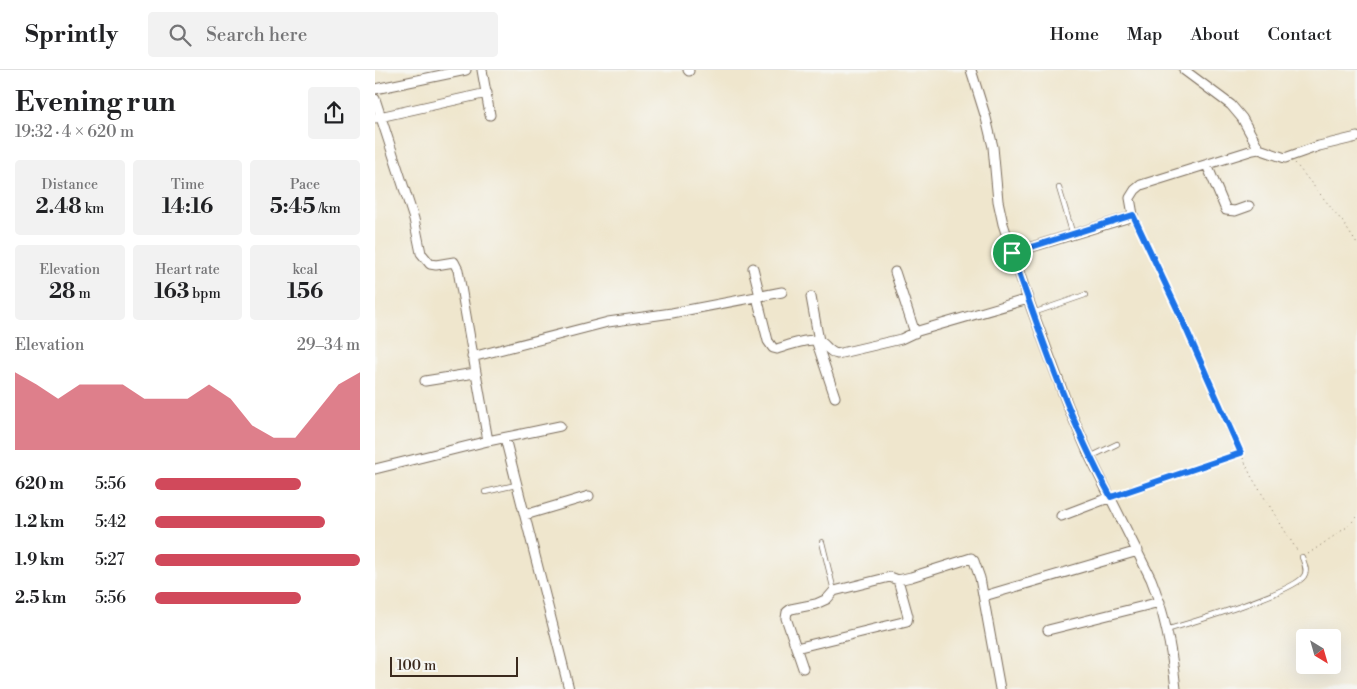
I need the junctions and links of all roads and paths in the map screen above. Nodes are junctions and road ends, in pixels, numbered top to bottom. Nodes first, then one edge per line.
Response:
1 (466, 70) edge
2 (482, 70) edge
3 (971, 70) edge
4 (1184, 70) edge
5 (375, 89) edge
6 (487, 93) junction
7 (375, 98) edge
8 (490, 115) dead end
9 (378, 117) edge
10 (1357, 137) edge
11 (1259, 149) junction
12 (1290, 157) junction
13 (1207, 165) junction
14 (1059, 188) dead end
15 (1249, 206) dead end
16 (1133, 215) junction
17 (1073, 235) junction
18 (1357, 244) edge
19 (1012, 253) junction
20 (753, 268) dead end
21 (895, 272) dead end
22 (782, 292) dead end
23 (1085, 295) dead end
24 (759, 297) junction
25 (811, 297) dead end
26 (1028, 299) junction
27 (1033, 313) junction
28 (915, 333) junction
29 (818, 341) junction
30 (472, 357) junction
31 (475, 373) junction
32 (425, 382) dead end
33 (835, 397) dead end
34 (560, 426) dead end
35 (505, 438) junction
36 (488, 441) junction
37 (1117, 444) dead end
38 (1241, 453) junction
39 (1090, 457) junction
40 (375, 469) edge
41 (517, 484) junction
42 (485, 492) dead end
43 (589, 496) dead end
44 (1111, 497) junction
45 (525, 514) junction
46 (1061, 516) dead end
47 (1357, 517) edge
48 (822, 542) dead end
49 (1138, 551) junction
50 (1302, 557) junction
51 (899, 580) junction
52 (834, 592) junction
53 (984, 596) junction
54 (1160, 602) junction
55 (1048, 630) dead end
56 (1166, 630) junction
57 (796, 648) junction
58 (803, 668) dead end
59 (569, 689) edge
60 (1000, 689) edge
61 (1175, 689) edge

1 - 5 street
2 - 6 street
3 - 19 street
4 - 11 street
6 - 8 street
6 - 9 street
7 - 9 street
9 - 30 street
10 - 12 street
11 - 12 street
11 - 13 street
12 - 18 path
13 - 15 street
13 - 16 street
14 - 17 lane
16 - 17 street
16 - 38 path
17 - 19 street
19 - 26 street
20 - 24 street
21 - 28 street
22 - 24 street
23 - 27 lane
24 - 29 street
24 - 30 street
25 - 29 street
26 - 27 street
26 - 28 street
27 - 39 street
28 - 29 street
29 - 33 street
30 - 31 street
31 - 32 street
31 - 36 street
34 - 35 street
35 - 36 street
35 - 41 street
36 - 40 street
37 - 39 lane
38 - 44 lane
38 - 50 path
39 - 44 street
41 - 42 lane
41 - 45 street
43 - 45 street
44 - 46 street
44 - 49 street
45 - 59 street
47 - 50 path
48 - 52 lane
49 - 53 street
49 - 54 street
50 - 56 lane
51 - 52 street
51 - 53 street
51 - 57 street
52 - 57 street
53 - 60 street
54 - 55 street
54 - 56 street
56 - 61 street
57 - 58 street

